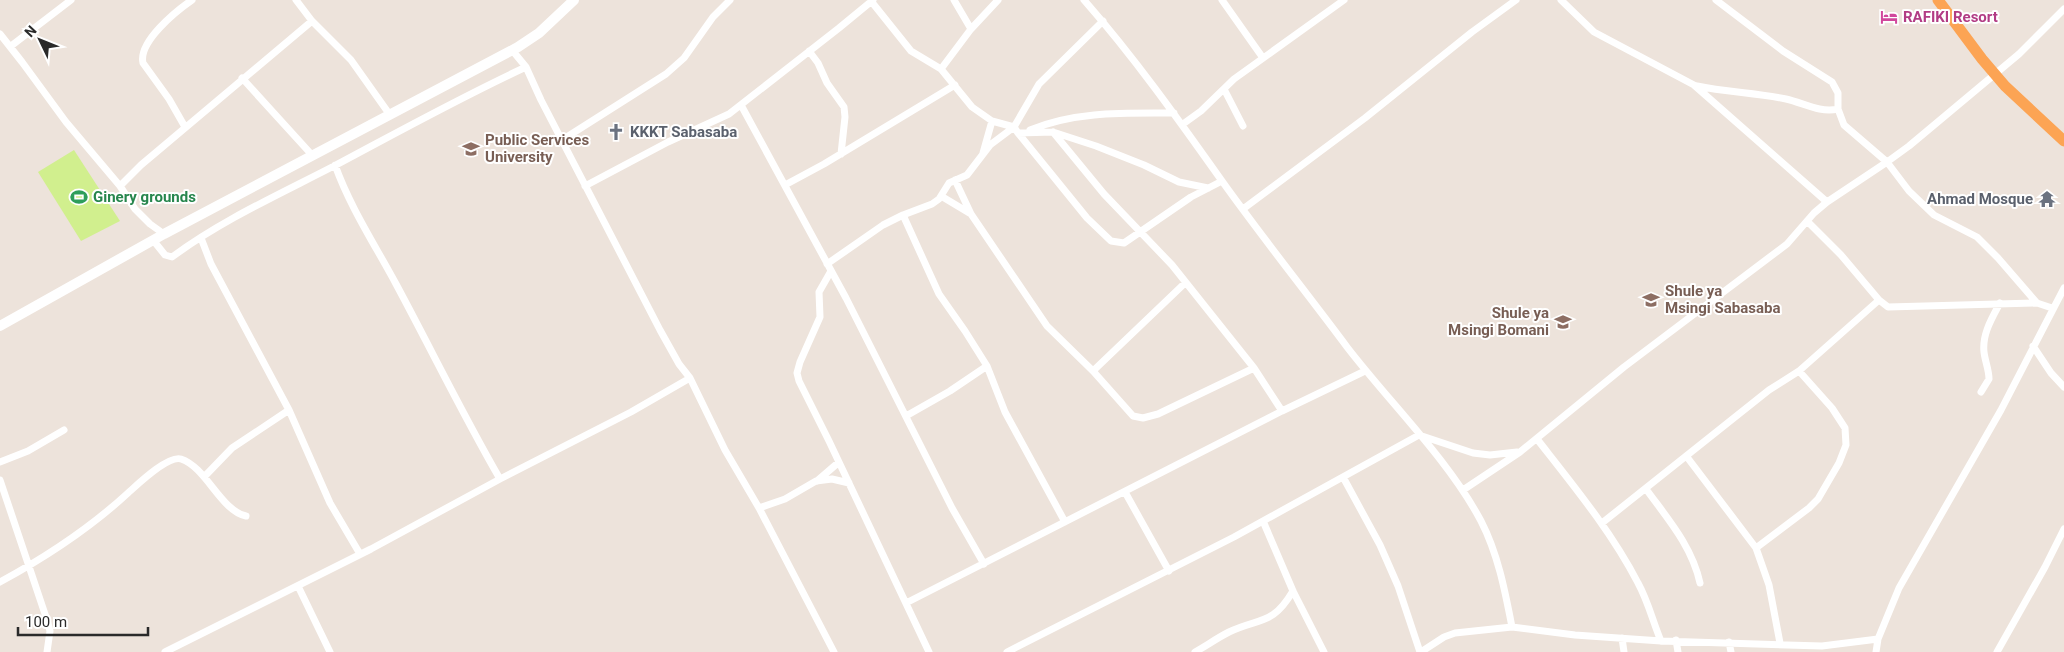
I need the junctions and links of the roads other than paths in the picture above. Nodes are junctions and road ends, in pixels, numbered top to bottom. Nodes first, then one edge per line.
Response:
1 (72, 0) edge
2 (191, 0) edge
3 (296, 0) edge
4 (574, 0) edge
5 (730, 0) edge
6 (872, 0) edge
7 (954, 0) edge
8 (998, 0) edge
9 (1084, 0) edge
10 (1222, 0) edge
11 (1344, 0) edge
12 (1516, 0) edge
13 (1561, 0) edge
14 (1716, 0) edge
15 (1938, 0) edge
16 (2064, 9) edge
17 (312, 21) junction
18 (1102, 21) junction
19 (971, 29) junction
20 (0, 34) edge
21 (11, 46) junction
22 (512, 50) junction
23 (809, 51) junction
24 (1263, 58) junction
25 (526, 67) junction
26 (941, 69) junction
27 (1995, 74) junction
28 (242, 78) junction
29 (954, 85) junction
30 (1694, 85) junction
31 (1224, 89) junction
32 (740, 105) junction
33 (1838, 108) junction
34 (1174, 113) junction
35 (390, 115) junction
36 (992, 121) junction
37 (1183, 124) junction
38 (1243, 126) dead end
39 (185, 127) junction
40 (1019, 131) junction
41 (1053, 132) junction
42 (562, 140) junction
43 (2064, 140) edge
44 (983, 153) junction
45 (841, 154) junction
46 (312, 155) junction
47 (1887, 162) junction
48 (335, 165) junction
49 (955, 180) junction
50 (1222, 181) junction
51 (785, 185) junction
52 (120, 186) junction
53 (585, 186) junction
54 (1208, 188) junction
55 (941, 196) junction
56 (1827, 202) junction
57 (1243, 209) junction
58 (971, 214) junction
59 (903, 215) junction
60 (1807, 221) junction
61 (1142, 232) junction
62 (164, 234) junction
63 (201, 238) junction
64 (153, 240) junction
65 (827, 264) junction
66 (831, 271) junction
67 (1185, 283) junction
68 (2064, 288) edge
69 (1879, 300) junction
70 (2000, 303) junction
71 (2037, 303) junction
72 (2052, 308) junction
73 (0, 326) edge
74 (2034, 346) junction
75 (987, 366) junction
76 (1254, 368) junction
77 (1093, 371) junction
78 (1365, 371) junction
79 (1799, 371) junction
80 (690, 378) junction
81 (2064, 387) edge
82 (1981, 392) dead end
83 (289, 410) junction
84 (1282, 411) junction
85 (906, 416) junction
86 (64, 430) dead end
87 (1419, 435) junction
88 (1537, 438) junction
89 (1520, 452) junction
90 (1687, 457) junction
91 (0, 462) edge
92 (839, 462) junction
93 (204, 477) junction
94 (1343, 477) junction
95 (500, 479) junction
96 (0, 480) edge
97 (816, 481) junction
98 (849, 483) junction
99 (1646, 489) junction
100 (1463, 490) junction
101 (1125, 492) junction
102 (759, 508) junction
103 (246, 516) dead end
104 (1263, 521) junction
105 (1065, 522) junction
106 (1602, 523) junction
107 (2064, 529) edge
108 (1756, 548) junction
109 (360, 554) junction
110 (984, 564) junction
111 (28, 566) junction
112 (1169, 571) junction
113 (0, 582) edge
114 (1700, 582) dead end
115 (298, 586) junction
116 (1293, 591) junction
117 (906, 603) junction
118 (1512, 627) junction
119 (1622, 638) junction
120 (1878, 639) junction
121 (1676, 640) junction
122 (1660, 641) junction
123 (1729, 642) junction
124 (1780, 643) junction
125 (1022, 644) junction
126 (47, 652) edge
127 (165, 652) edge
128 (330, 652) edge
129 (834, 652) edge
130 (929, 652) edge
131 (1007, 652) edge
132 (1027, 652) edge
133 (1195, 652) edge
134 (1324, 652) edge
135 (1420, 652) edge
136 (1624, 652) edge
137 (1678, 652) edge
138 (1731, 652) edge
139 (1876, 652) edge
140 (1998, 652) edge

1 - 21 street
2 - 39 street
3 - 17 street
4 - 22 main road
5 - 42 street
6 - 23 street
6 - 26 street
7 - 19 street
8 - 19 street
9 - 18 street
10 - 24 street
11 - 24 street
12 - 57 street
13 - 30 street
14 - 33 street
15 - 27 highway
16 - 27 street
17 - 28 street
17 - 35 street
18 - 34 street
18 - 40 street
19 - 26 street
20 - 21 street
21 - 52 street
22 - 25 street
22 - 35 main road
23 - 32 street
23 - 45 street
24 - 31 street
25 - 42 street
25 - 48 street
26 - 29 street
27 - 43 highway
27 - 47 street
28 - 39 street
28 - 46 street
29 - 36 street
29 - 45 street
30 - 33 street
30 - 56 street
31 - 37 street
31 - 38 street
32 - 51 street
32 - 53 street
33 - 47 street
34 - 37 street
34 - 40 street
35 - 46 main road
36 - 40 street
36 - 44 street
37 - 50 street
39 - 52 street
40 - 41 street
40 - 44 street
40 - 61 street
41 - 54 street
41 - 61 street
42 - 53 street
44 - 49 street
45 - 51 street
46 - 62 main road
47 - 56 street
47 - 71 street
48 - 63 street
48 - 95 street
49 - 55 street
49 - 58 street
50 - 54 street
50 - 57 street
51 - 65 street
52 - 62 street
53 - 80 street
54 - 61 street
55 - 58 street
55 - 59 street
56 - 60 street
57 - 78 street
58 - 77 street
59 - 65 street
59 - 75 street
60 - 69 street
60 - 88 street
61 - 67 street
62 - 64 main road
63 - 64 street
63 - 83 street
64 - 73 main road
65 - 66 street
66 - 85 street
66 - 92 street
67 - 76 street
67 - 77 street
68 - 72 street
69 - 70 street
69 - 79 street
70 - 71 street
70 - 82 street
71 - 72 street
72 - 74 street
74 - 81 street
74 - 120 street
75 - 85 street
75 - 105 street
76 - 77 street
76 - 84 street
78 - 84 street
78 - 87 street
79 - 90 street
79 - 108 street
80 - 95 street
80 - 102 street
83 - 93 street
83 - 109 street
84 - 101 street
85 - 110 street
86 - 91 street
87 - 89 street
87 - 94 street
87 - 100 street
88 - 89 street
88 - 106 street
89 - 100 street
90 - 99 street
90 - 108 street
92 - 97 street
92 - 98 street
93 - 103 street
93 - 111 street
94 - 104 street
94 - 135 street
95 - 109 street
96 - 111 street
97 - 98 street
97 - 102 street
98 - 117 street
99 - 106 street
99 - 114 street
100 - 118 street
101 - 105 street
101 - 112 street
102 - 129 street
104 - 112 street
104 - 116 street
105 - 110 street
106 - 122 street
107 - 140 street
108 - 124 street
109 - 115 street
110 - 117 street
111 - 113 street
111 - 126 street
112 - 125 street
115 - 127 street
115 - 128 street
116 - 133 street
116 - 134 street
117 - 130 street
118 - 119 street
118 - 135 street
119 - 122 street
119 - 136 street
120 - 124 street
120 - 139 street
121 - 122 street
121 - 123 street
121 - 137 street
123 - 124 street
123 - 138 street
125 - 131 street
125 - 132 street

